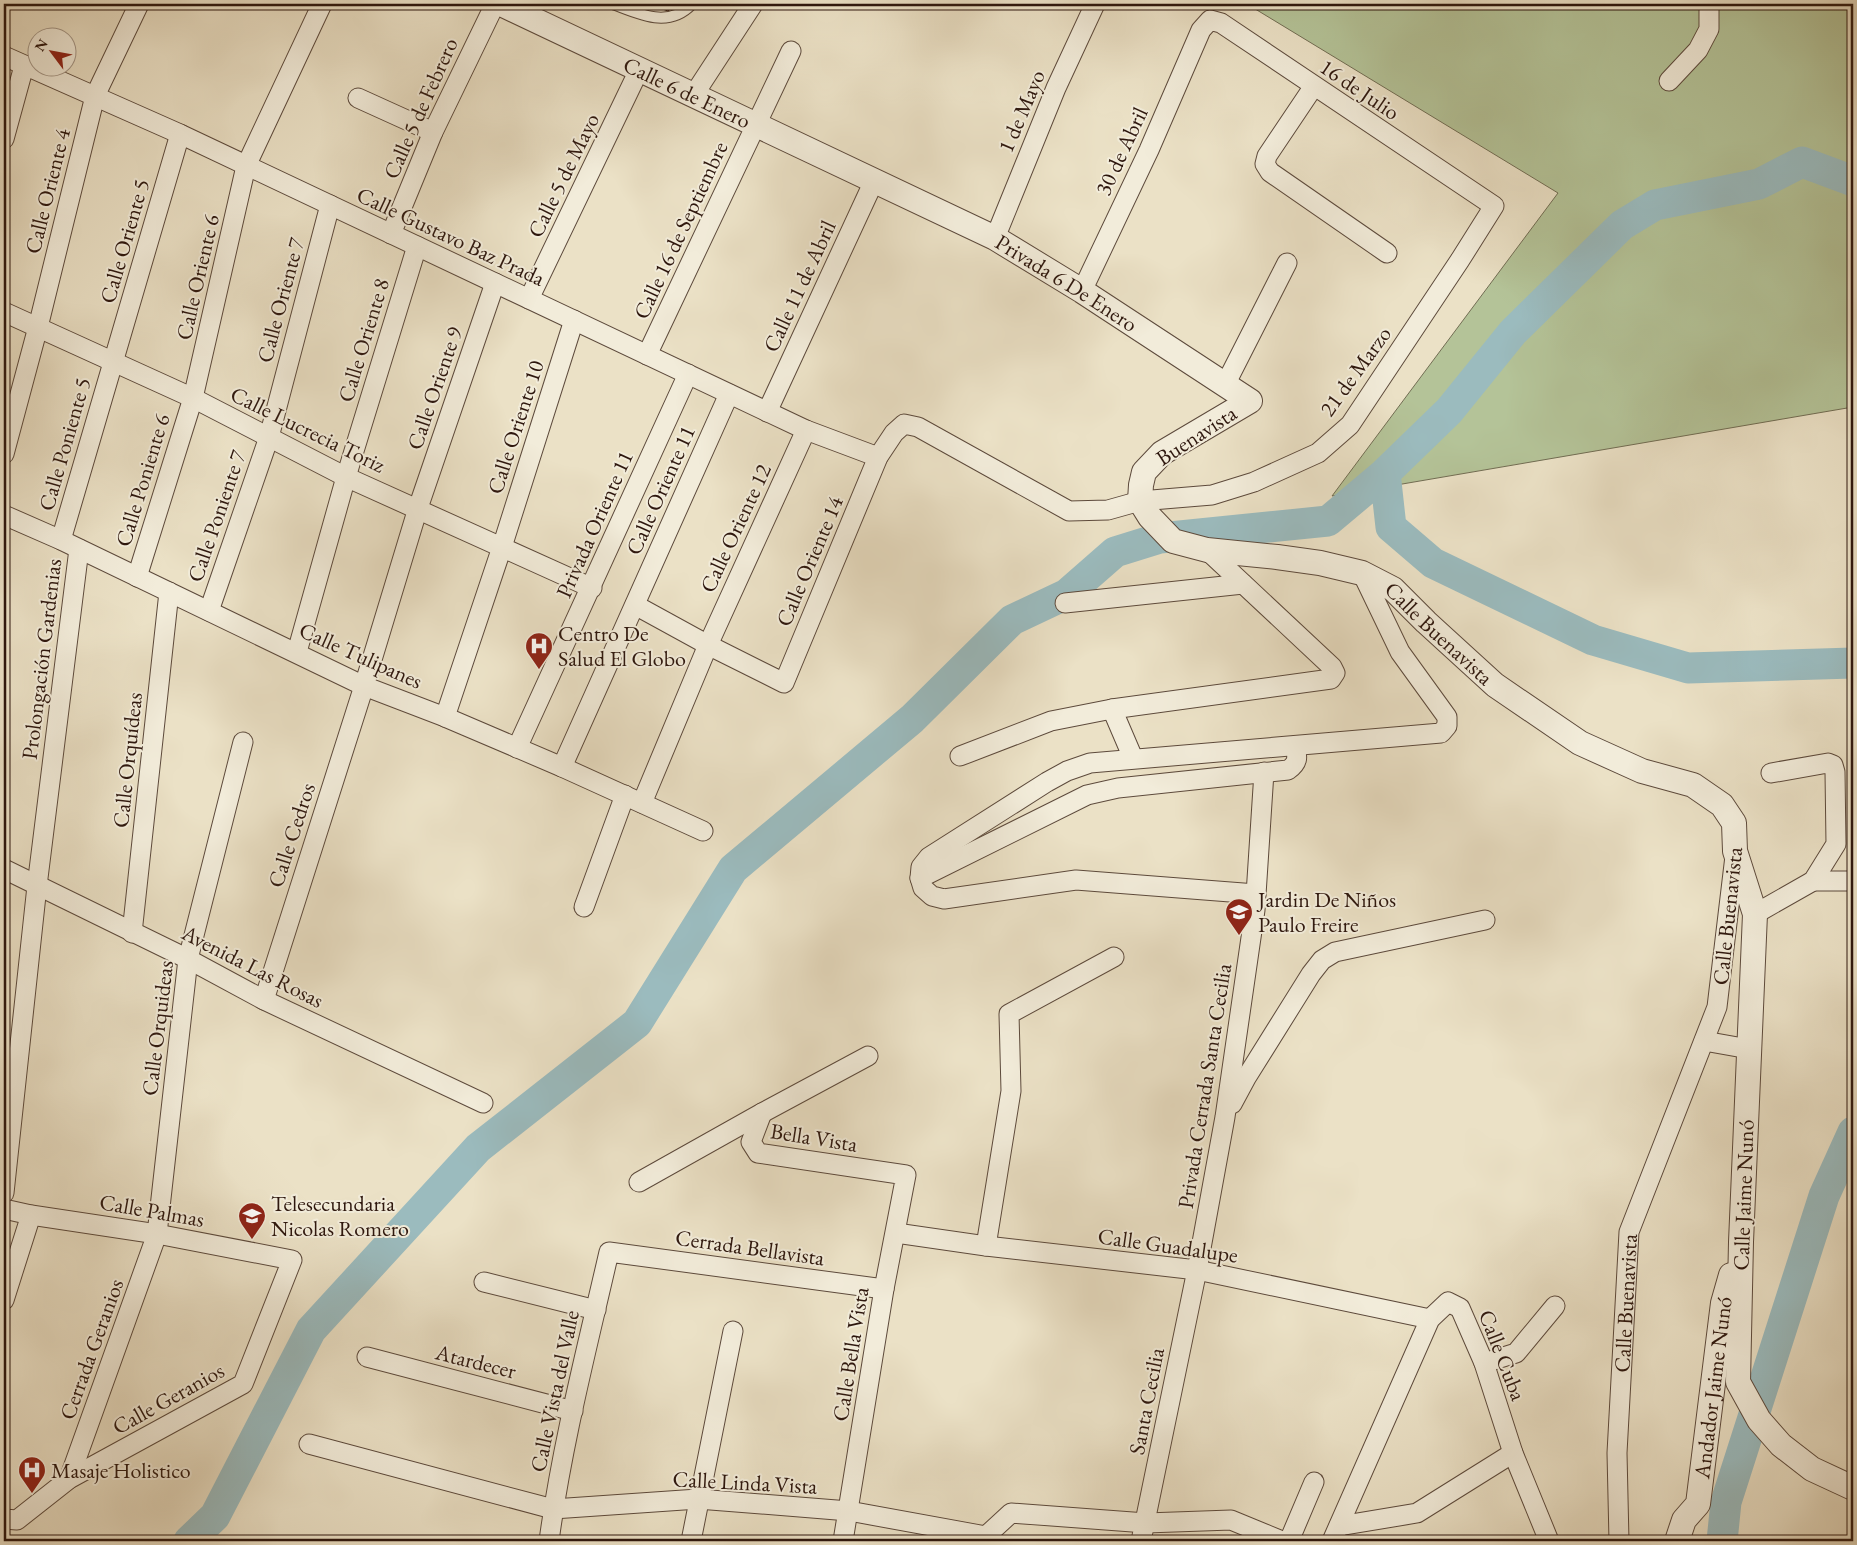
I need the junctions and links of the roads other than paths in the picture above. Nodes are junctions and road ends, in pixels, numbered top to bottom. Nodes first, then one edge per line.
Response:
1 (139, 4) edge
2 (322, 4) edge
3 (495, 4) edge
4 (501, 4) edge
5 (613, 4) edge
6 (692, 4) edge
7 (753, 4) edge
8 (1096, 4) edge
9 (1710, 4) edge
10 (1201, 30) joint
11 (791, 51) dead end
12 (4, 56) edge
13 (24, 66) junction
14 (639, 70) junction
15 (1669, 81) dead end
16 (1314, 86) junction
17 (95, 96) junction
18 (693, 96) junction
19 (358, 98) dead end
20 (756, 125) junction
21 (433, 132) junction
22 (180, 134) junction
23 (4, 139) edge
24 (246, 166) junction
25 (874, 181) junction
26 (330, 205) junction
27 (1494, 206) joint
28 (391, 234) junction
29 (995, 238) junction
30 (417, 246) junction
31 (1387, 253) dead end
32 (1288, 264) dead end
33 (494, 283) junction
34 (1082, 291) junction
35 (529, 300) junction
36 (4, 312) edge
37 (574, 320) junction
38 (38, 327) junction
39 (647, 355) junction
40 (113, 362) junction
41 (688, 374) junction
42 (1225, 385) junction
43 (729, 394) junction
44 (193, 398) junction
45 (1250, 401) joint
46 (767, 412) junction
47 (806, 430) junction
48 (268, 437) junction
49 (4, 454) edge
50 (878, 457) junction
51 (346, 477) junction
52 (418, 508) junction
53 (1147, 510) junction
54 (4, 515) edge
55 (61, 540) junction
56 (502, 547) junction
57 (79, 549) junction
58 (1207, 550) junction
59 (1362, 574) junction
60 (137, 576) junction
61 (1243, 584) junction
62 (592, 588) junction
63 (169, 592) junction
64 (1065, 603) dead end
65 (635, 605) junction
66 (209, 611) junction
67 (708, 645) junction
68 (296, 652) junction
69 (364, 686) junction
70 (1112, 708) junction
71 (445, 717) junction
72 (243, 742) dead end
73 (1295, 746) junction
74 (517, 748) junction
75 (960, 756) dead end
76 (1133, 758) junction
77 (562, 767) junction
78 (1264, 772) junction
79 (1771, 773) dead end
80 (625, 795) junction
81 (642, 803) junction
82 (703, 831) dead end
83 (1735, 851) junction
84 (4, 869) edge
85 (920, 878) junction
86 (1814, 881) junction
87 (1853, 881) edge
88 (37, 886) junction
89 (1256, 902) junction
90 (584, 907) dead end
91 (1755, 914) junction
92 (1485, 920) dead end
93 (132, 933) junction
94 (1114, 958) dead end
95 (188, 959) junction
96 (264, 1000) junction
97 (1704, 1041) junction
98 (1749, 1049) junction
99 (868, 1056) dead end
100 (483, 1103) dead end
101 (762, 1112) junction
102 (1225, 1118) junction
103 (906, 1175) joint
104 (640, 1182) dead end
105 (4, 1193) edge
106 (4, 1208) edge
107 (31, 1215) junction
108 (896, 1233) junction
109 (157, 1234) junction
110 (1741, 1242) junction
111 (986, 1246) junction
112 (609, 1252) joint
113 (292, 1260) joint
114 (1197, 1270) junction
115 (484, 1282) dead end
116 (884, 1289) junction
117 (4, 1300) edge
118 (1555, 1306) dead end
119 (596, 1310) junction
120 (1430, 1319) junction
121 (733, 1331) dead end
122 (367, 1358) dead end
123 (1484, 1363) junction
124 (573, 1411) junction
125 (309, 1444) dead end
126 (1513, 1453) junction
127 (69, 1479) junction
128 (1314, 1482) dead end
129 (1853, 1488) edge
130 (698, 1500) junction
131 (553, 1509) junction
132 (849, 1511) junction
133 (4, 1519) edge
134 (1143, 1532) edge
135 (1335, 1533) edge
136 (927, 1534) edge
137 (549, 1541) edge
138 (691, 1541) edge
139 (843, 1541) edge
140 (1282, 1541) edge
141 (1289, 1541) edge
142 (1549, 1541) edge
143 (1620, 1541) edge
144 (1677, 1541) edge

1 - 17 street, Calle Oriente 4
2 - 24 street, Calle Oriente 6
3 - 21 street, Calle 5 de Febrero
4 - 14 street, Calle 6 de Enero
5 - 6 lane
7 - 18 street
8 - 29 street, 1 de Mayo
9 - 15 street
10 - 16 street, 16 de Julio
10 - 34 street, 30 de Abril
11 - 20 street, Calle 16 de Septiembre
12 - 13 street, Calle Gustavo Baz Prada
13 - 17 street, Calle Gustavo Baz Prada
13 - 23 street
14 - 18 street, Calle 6 de Enero
14 - 35 street, Calle 5 de Mayo
16 - 27 street, 16 de Julio
16 - 31 street
17 - 22 street, Calle Gustavo Baz Prada
17 - 38 street, Calle Oriente 4
18 - 20 street, Calle 6 de Enero
19 - 21 street
20 - 25 street, Calle 6 de Enero
20 - 39 street, Calle 16 de Septiembre
21 - 28 street, Calle 5 de Febrero
22 - 24 street, Calle Gustavo Baz Prada
22 - 40 street, Calle Oriente 5
24 - 26 street, Calle Gustavo Baz Prada
24 - 44 street, Calle Oriente 6
25 - 29 street, Privada 6 De Enero
25 - 46 street, Calle 11 de Abril
26 - 28 street, Calle Gustavo Baz Prada
26 - 48 street, Calle Oriente 7
27 - 53 street, 21 de Marzo
28 - 30 street, Calle Gustavo Baz Prada
29 - 34 street, Privada 6 De Enero
30 - 33 street, Calle Gustavo Baz Prada
30 - 51 street, Calle Oriente 8
32 - 42 street
33 - 35 street, Calle Gustavo Baz Prada
33 - 52 street, Calle Oriente 9
34 - 42 street, Privada 6 De Enero
35 - 37 street, Calle Gustavo Baz Prada
36 - 38 street, Calle Lucrecia Toriz
37 - 39 street, Calle Gustavo Baz Prada
37 - 56 street, Calle Oriente 10
38 - 40 street, Calle Lucrecia Toriz
38 - 49 street, Calle Oriente 4
39 - 41 street, Calle Gustavo Baz Prada
40 - 44 street, Calle Lucrecia Toriz
40 - 55 street, Calle Poniente 5
41 - 43 street, Calle Gustavo Baz Prada
41 - 62 street, Privada Oriente 11
42 - 45 street, Privada 6 De Enero
43 - 46 street, Calle Gustavo Baz Prada
43 - 65 street, Calle Oriente 11
44 - 48 street, Calle Lucrecia Toriz
44 - 60 street, Calle Poniente 6
45 - 53 street, Buenavista
46 - 47 street, Calle Gustavo Baz Prada
47 - 50 street, Calle Gustavo Baz Prada
47 - 67 street, Calle Oriente 12
48 - 51 street, Calle Lucrecia Toriz
48 - 66 street, Calle Poniente 7
50 - 53 street, Calle Oriente 14
50 - 67 street, Calle Oriente 14
51 - 52 street, Calle Lucrecia Toriz
51 - 68 street, Calle Oriente 8
52 - 56 street, Calle Lucrecia Toriz
52 - 69 street, Calle Oriente 9
53 - 58 street, Calle Buenavista
54 - 55 street, Calle Tulipanes
55 - 57 street, Calle Tulipanes
56 - 62 street, Calle Lucrecia Toriz
56 - 71 street, Calle Oriente 10
57 - 60 street, Calle Tulipanes
57 - 88 street, Prolongación Gardenias
58 - 59 street, Calle Buenavista
58 - 61 street
59 - 73 street
59 - 83 street, Calle Buenavista
60 - 63 street, Calle Tulipanes
61 - 64 street
61 - 70 street
62 - 74 street, Privada Oriente 11
63 - 66 street, Calle Tulipanes
63 - 93 street, Calle Orquídeas
65 - 67 street
65 - 77 street, Calle Oriente 11
66 - 68 street, Calle Tulipanes
67 - 81 street, Calle Oriente 12
68 - 69 street, Calle Tulipanes
69 - 71 street, Calle Tulipanes
69 - 96 street, Calle Cedros
70 - 75 street
70 - 76 street
71 - 74 street, Calle Tulipanes
72 - 95 street, Calle Orquideas
73 - 76 street
73 - 78 street
74 - 77 street, Calle Tulipanes
76 - 85 street
77 - 80 street, Calle Tulipanes
78 - 85 street
78 - 89 street, Privada Cerrada Santa Cecilia
79 - 86 street
80 - 81 street, Calle Tulipanes
80 - 90 street
81 - 82 street, Calle Tulipanes
83 - 91 street, Calle Jaime Nunó
83 - 97 street, Calle Buenavista
84 - 88 street, Avenida Las Rosas
85 - 89 street
86 - 87 street
86 - 91 street
88 - 93 street, Avenida Las Rosas
88 - 105 street, Prolongación Gardenias
89 - 102 street, Privada Cerrada Santa Cecilia
91 - 98 street, Calle Jaime Nunó
92 - 102 street
93 - 95 street, Avenida Las Rosas
94 - 111 street
95 - 96 street, Avenida Las Rosas
95 - 109 street, Calle Orquideas
96 - 100 street, Avenida Las Rosas
97 - 98 street
97 - 143 street, Calle Buenavista
98 - 110 street, Calle Jaime Nunó
99 - 101 street
101 - 103 street, Bella Vista
101 - 104 street
102 - 114 street, Privada Cerrada Santa Cecilia
103 - 108 street, Calle Bella Vista
106 - 107 street, Calle Palmas
107 - 109 street, Calle Palmas
107 - 117 street
108 - 111 street, Calle Guadalupe
108 - 116 street, Calle Bella Vista
109 - 113 street, Calle Palmas
109 - 127 street, Cerrada Geranios
110 - 129 street, Calle Jaime Nunó
110 - 144 street, Andador Jaime Nunó
111 - 114 street, Calle Guadalupe
112 - 116 street, Cerrada Bellavista
112 - 119 street, Calle Vista del Valle
113 - 127 street, Calle Geranios
114 - 120 street, Calle Guadalupe
114 - 134 street, Santa Cecilia
115 - 119 street
116 - 132 street, Calle Bella Vista
118 - 123 street
119 - 124 street, Calle Vista del Valle
120 - 123 street, Calle Cuba
120 - 135 street, Calle Cuba
121 - 130 street
122 - 124 street, Atardecer
123 - 126 street, Calle Cuba
124 - 131 street, Calle Vista del Valle
125 - 131 street, Calle Linda Vista
126 - 135 street
126 - 142 street, Calle Cuba
127 - 133 street, Calle Geranios
128 - 141 street
130 - 131 street, Calle Linda Vista
130 - 132 street, Calle Linda Vista
130 - 138 street
131 - 137 street, Calle Vista del Valle
132 - 136 street, Calle Linda Vista
132 - 139 street, Calle Bella Vista
134 - 136 street, Calle Linda Vista
134 - 140 street

